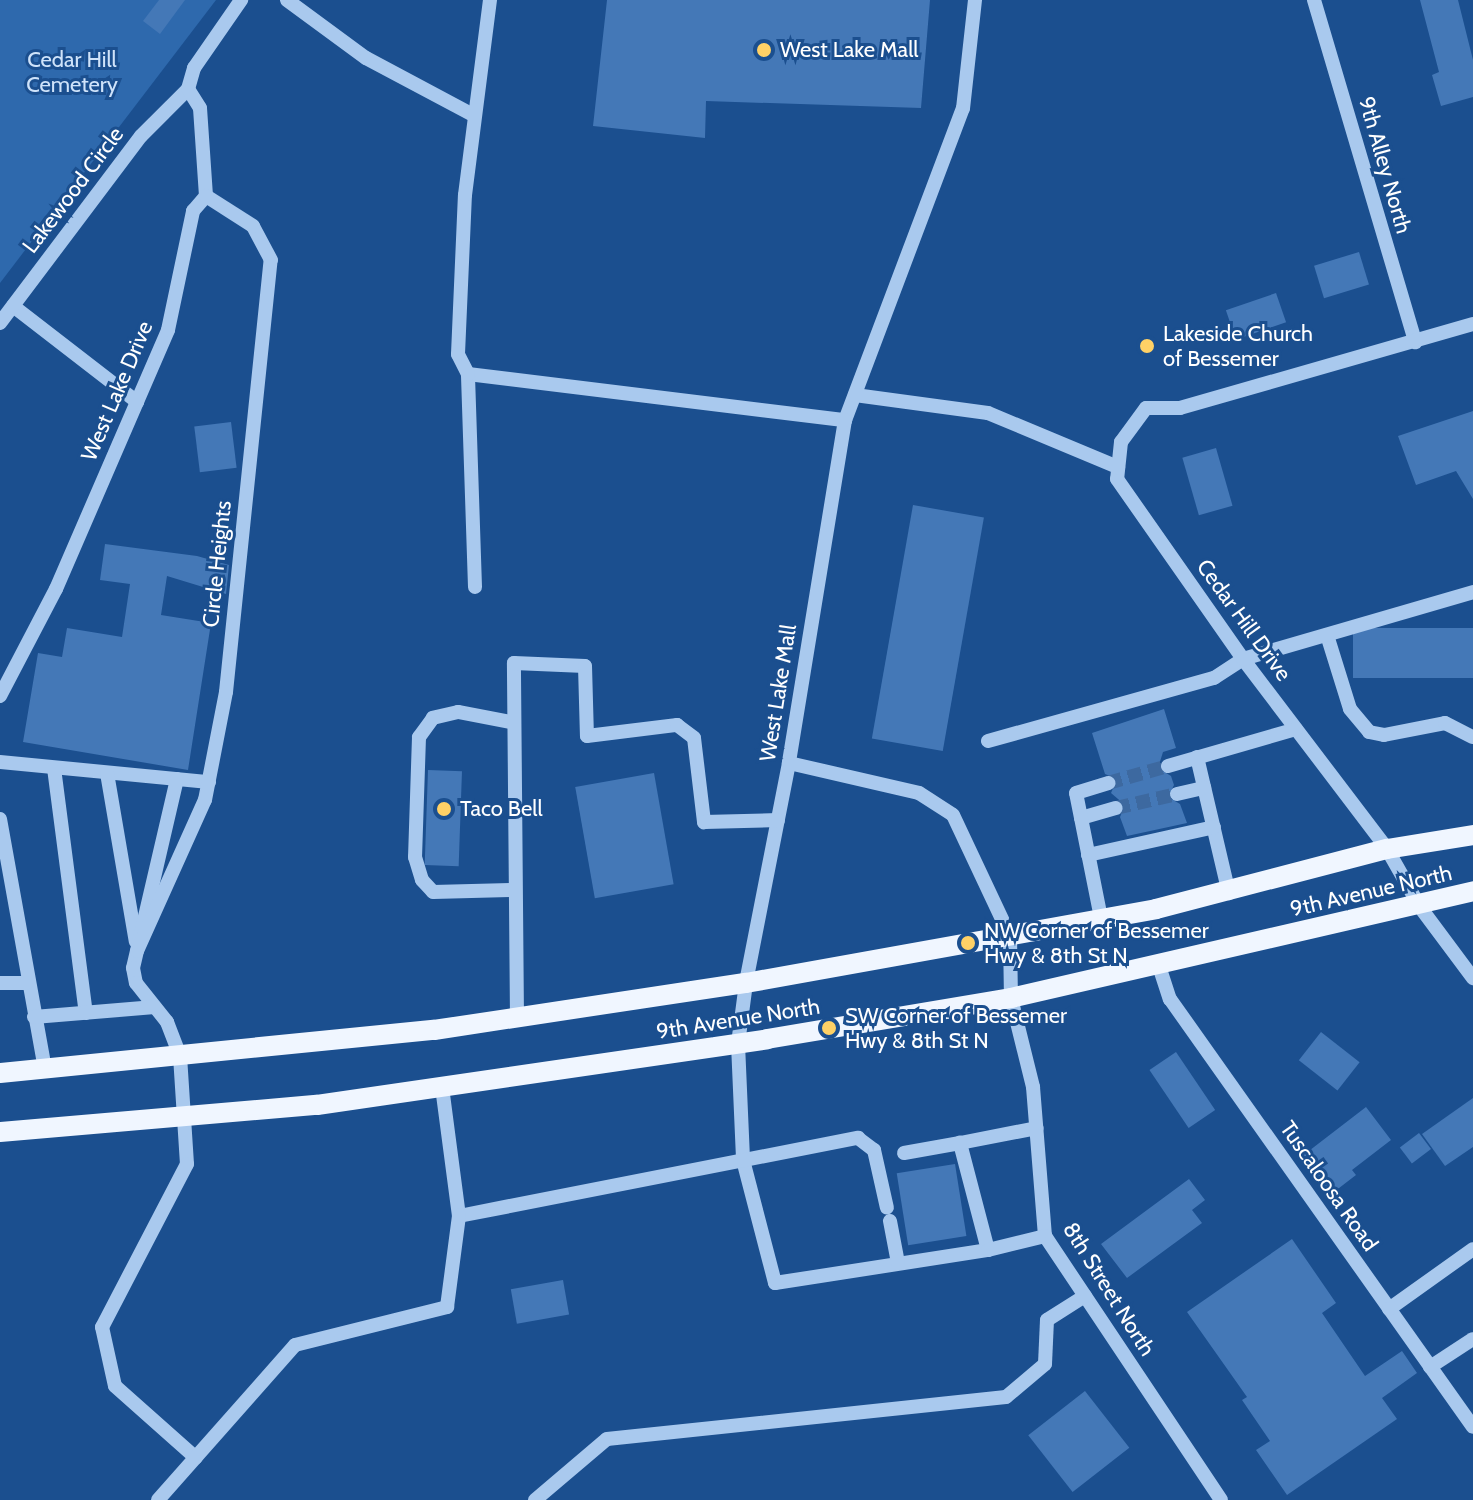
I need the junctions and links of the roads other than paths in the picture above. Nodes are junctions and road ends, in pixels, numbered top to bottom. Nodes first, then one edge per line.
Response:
1 (241, 0) edge
2 (287, 0) edge
3 (490, 0) edge
4 (975, 0) edge
5 (1314, 0) edge
6 (188, 89) junction
7 (473, 115) junction
8 (206, 196) junction
9 (13, 306) junction
10 (0, 323) edge
11 (1473, 324) edge
12 (1415, 342) junction
13 (468, 374) junction
14 (855, 395) junction
15 (137, 402) junction
16 (845, 420) junction
17 (1118, 467) junction
18 (475, 587) dead end
19 (1473, 592) edge
20 (1327, 635) junction
21 (1243, 659) junction
22 (0, 696) edge
23 (511, 722) junction
24 (1296, 729) junction
25 (1473, 737) edge
26 (988, 741) dead end
27 (1197, 757) junction
28 (0, 762) edge
29 (789, 763) junction
30 (1168, 766) tunnel mouth
31 (54, 768) junction
32 (107, 773) junction
33 (177, 779) junction
34 (209, 782) junction
35 (1108, 783) tunnel mouth
36 (1204, 788) junction
37 (1177, 794) tunnel mouth
38 (1116, 808) tunnel mouth
39 (1081, 818) junction
40 (0, 819) edge
41 (778, 820) junction
42 (1214, 827) junction
43 (1473, 835) edge
44 (1387, 849) junction
45 (1088, 855) junction
46 (512, 890) junction
47 (1473, 891) edge
48 (1229, 893) junction
49 (1420, 907) junction
50 (1101, 918) junction
51 (1010, 936) junction
52 (137, 951) junction
53 (1159, 966) junction
54 (1473, 978) edge
55 (0, 983) edge
56 (26, 983) junction
57 (746, 983) junction
58 (1011, 998) junction
59 (155, 1007) junction
60 (86, 1013) junction
61 (34, 1017) junction
62 (517, 1018) junction
63 (738, 1044) junction
64 (180, 1056) junction
65 (45, 1070) junction
66 (0, 1073) edge
67 (442, 1087) junction
68 (185, 1117) junction
69 (1037, 1128) junction
70 (0, 1132) edge
71 (960, 1143) junction
72 (904, 1153) dead end
73 (743, 1160) junction
74 (459, 1216) junction
75 (1045, 1236) junction
76 (1473, 1249) edge
77 (988, 1250) junction
78 (898, 1263) junction
79 (1085, 1296) junction
80 (1389, 1309) junction
81 (1473, 1339) edge
82 (1430, 1367) junction
83 (1473, 1427) edge
84 (196, 1458) junction
85 (158, 1500) edge
86 (535, 1500) edge
87 (1221, 1500) edge

1 - 6 street
2 - 7 street
3 - 7 street
4 - 14 street, West Lake Mall
5 - 12 street, 9th Alley North
6 - 8 street
6 - 9 street, Lakewood Circle
7 - 13 street
8 - 15 street, West Lake Drive
8 - 34 street, Circle Heights
9 - 10 street, Lakewood Circle
9 - 15 street
11 - 12 street
12 - 17 street
13 - 16 street
13 - 18 street
14 - 16 street, West Lake Mall
14 - 17 street
15 - 22 street, West Lake Drive
16 - 29 street, West Lake Mall
17 - 21 street, Cedar Hill Drive
19 - 20 street
20 - 21 street
20 - 25 street
21 - 24 street, Cedar Hill Drive
21 - 26 street
23 - 41 street
23 - 46 street
23 - 46 street
24 - 27 street
24 - 44 street, Cedar Hill Drive
27 - 30 street
27 - 36 street
28 - 31 street
29 - 41 street, West Lake Mall
29 - 51 street
31 - 32 street
31 - 60 street
32 - 33 street
32 - 52 street
33 - 34 street
33 - 52 street
34 - 52 street, Circle Heights
35 - 39 street
36 - 37 street
36 - 42 street
38 - 39 street
39 - 45 street
40 - 56 street
41 - 57 street, West Lake Mall
42 - 45 street
42 - 48 street
43 - 44 main road, 9th Avenue North
44 - 48 main road, 9th Avenue North
44 - 49 street, Cedar Hill Drive
45 - 50 street
46 - 62 street
47 - 49 main road, 9th Avenue North
48 - 50 main road, 9th Avenue North
49 - 53 main road, 9th Avenue North
49 - 54 street, Cedar Hill Drive
50 - 51 main road, 9th Avenue North
51 - 57 main road, 9th Avenue North
51 - 58 street, 8th Street North
52 - 59 street
53 - 58 main road, 9th Avenue North
53 - 80 street, Tuscaloosa Road
55 - 56 street
56 - 61 street
57 - 62 main road, 9th Avenue North
57 - 63 street, West Lake Mall
58 - 63 main road, 9th Avenue North
58 - 69 street, 8th Street North
59 - 60 street
59 - 64 street
60 - 61 street
61 - 65 street
62 - 64 main road, 9th Avenue North
63 - 67 main road, 9th Avenue North
63 - 73 street, West Lake Mall
64 - 65 main road, 9th Avenue North
64 - 68 street
65 - 66 main road, 9th Avenue North
67 - 68 main road, 9th Avenue North
67 - 74 street
68 - 70 main road, 9th Avenue North
68 - 84 street
69 - 71 street
69 - 75 street, 8th Street North
71 - 72 street
71 - 77 street
73 - 74 street
73 - 78 street, West Lake Mall
73 - 78 street
74 - 84 street
75 - 77 street
75 - 79 street, 8th Street North
76 - 80 street
77 - 78 street
79 - 86 street
79 - 87 street, 8th Street North
80 - 82 street, Tuscaloosa Road
81 - 82 street
82 - 83 street, Tuscaloosa Road
84 - 85 street

